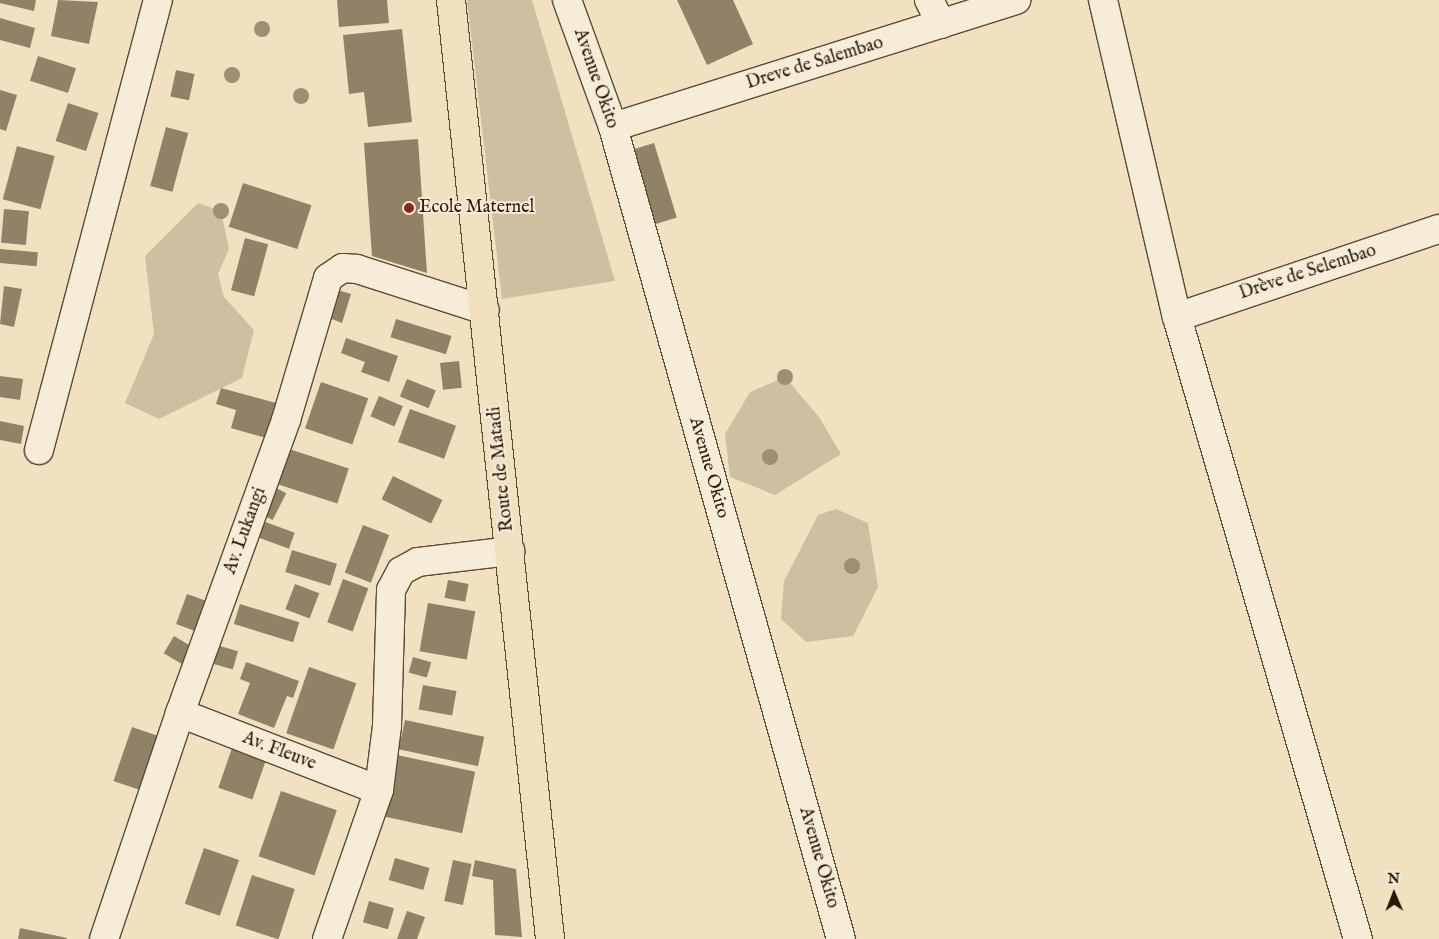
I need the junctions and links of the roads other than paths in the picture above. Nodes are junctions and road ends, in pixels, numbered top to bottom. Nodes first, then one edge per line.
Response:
1 (158, 0) edge
2 (451, 0) edge
3 (567, 0) edge
4 (929, 0) edge
5 (1017, 0) edge
6 (1103, 0) edge
7 (941, 24) junction
8 (613, 127) junction
9 (1439, 229) edge
10 (485, 310) junction
11 (1177, 317) junction
12 (39, 450) dead end
13 (510, 551) junction
14 (180, 713) junction
15 (379, 790) junction
16 (104, 939) edge
17 (327, 939) edge
18 (550, 939) edge
19 (841, 939) edge
20 (1358, 939) edge

1 - 12 street
2 - 10 main road, Route de Matadi
3 - 8 street, Avenue Okito
4 - 7 street
5 - 7 street, Dreve de Salembao
6 - 11 street
7 - 8 street, Dreve de Salembao
8 - 19 street, Avenue Okito
9 - 11 street, Drève de Selembao
10 - 13 main road, Route de Matadi
10 - 14 street, Av. Lukangi
11 - 20 street
13 - 15 street
13 - 18 main road, Route de Matadi
14 - 15 street, Av. Fleuve
14 - 16 street, Av. Lukangi
15 - 17 street

